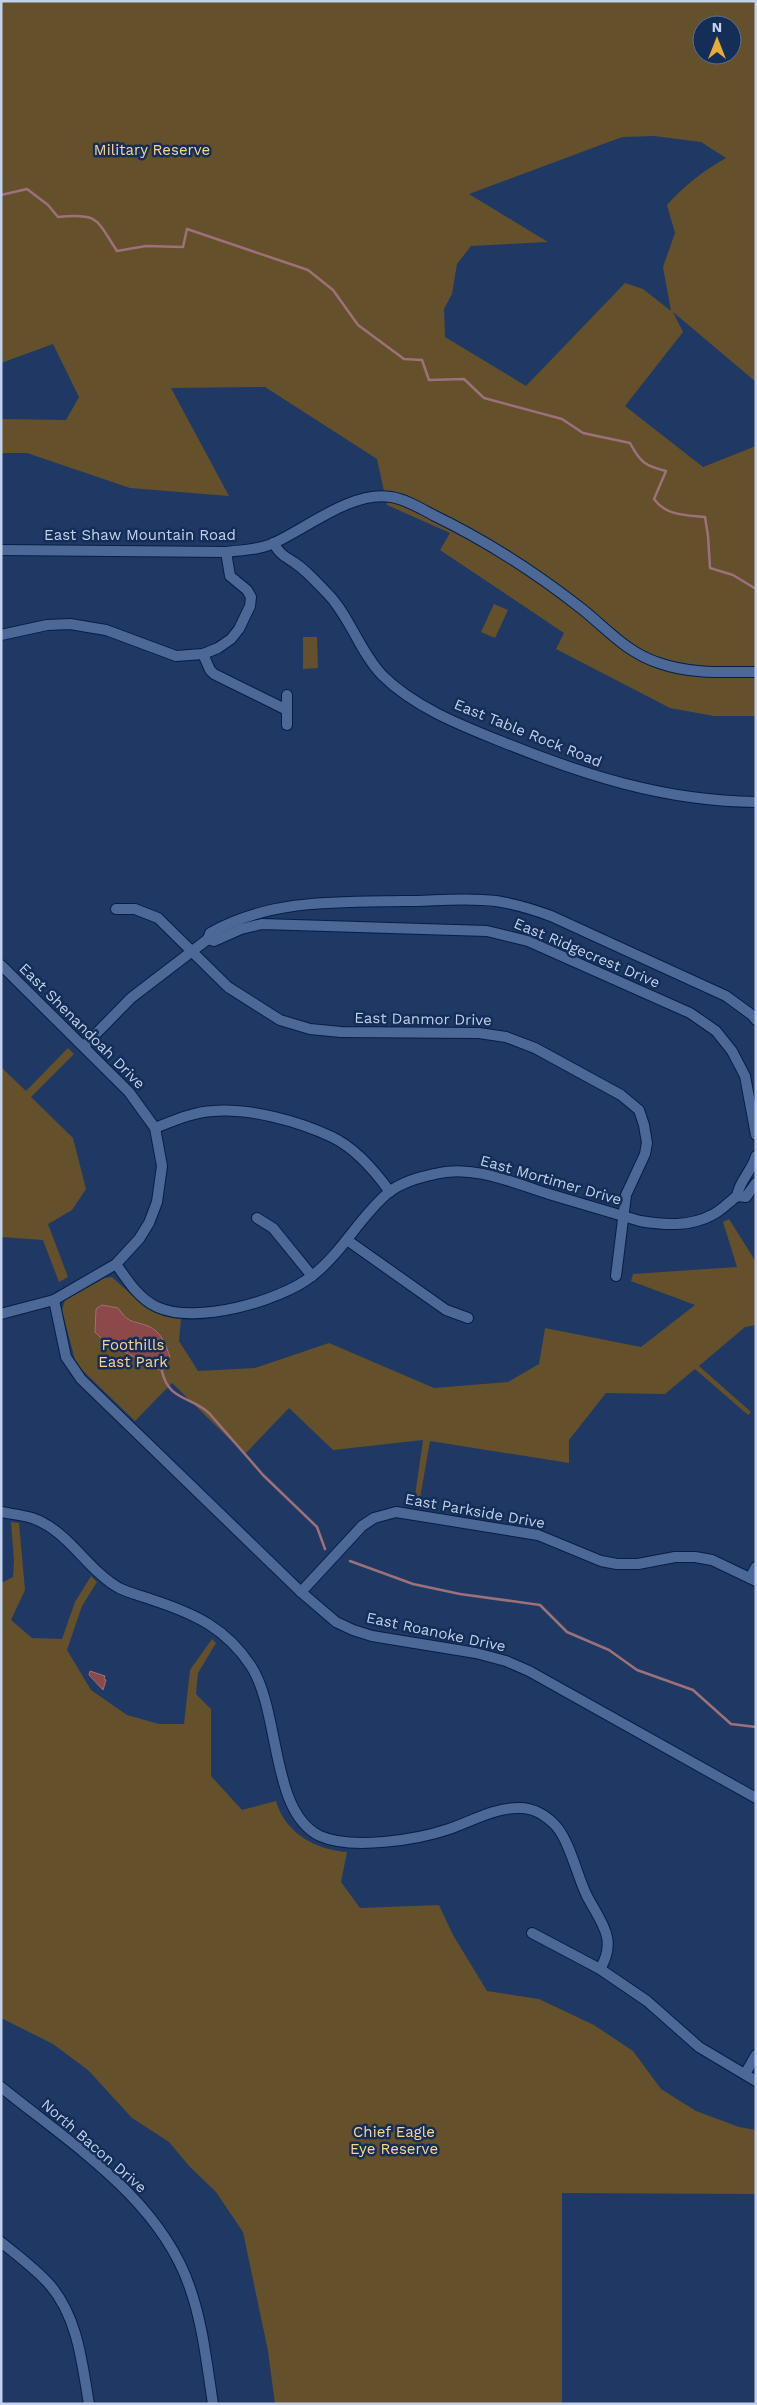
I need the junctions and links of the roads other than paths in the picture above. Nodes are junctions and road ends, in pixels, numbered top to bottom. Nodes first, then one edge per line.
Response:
1 (273, 543) junction
2 (1, 550) edge
3 (226, 552) junction
4 (1, 635) edge
5 (203, 654) junction
6 (756, 672) edge
7 (287, 695) dead end
8 (287, 710) junction
9 (287, 725) dead end
10 (756, 802) edge
11 (116, 910) dead end
12 (208, 939) junction
13 (192, 952) junction
14 (1, 965) edge
15 (756, 1020) edge
16 (84, 1046) junction
17 (154, 1128) junction
18 (756, 1135) edge
19 (756, 1156) edge
20 (756, 1183) edge
21 (390, 1192) junction
22 (737, 1196) junction
23 (624, 1217) junction
24 (257, 1218) dead end
25 (347, 1240) junction
26 (116, 1264) junction
27 (312, 1276) junction
28 (616, 1276) dead end
29 (54, 1300) junction
30 (1, 1314) edge
31 (468, 1318) dead end
32 (1, 1512) edge
33 (756, 1567) edge
34 (753, 1579) edge
35 (301, 1592) junction
36 (756, 1798) edge
37 (532, 1933) dead end
38 (600, 1970) junction
39 (756, 2055) edge
40 (745, 2074) junction
41 (756, 2081) edge
42 (1, 2087) edge
43 (1, 2242) edge
44 (89, 2404) edge
45 (213, 2404) edge

1 - 3 street, East Shaw Mountain Road
1 - 6 street, East Shaw Mountain Road
1 - 10 street, East Table Rock Road
2 - 3 street, East Shaw Mountain Road
3 - 5 street
4 - 5 street
5 - 8 street
7 - 8 street
8 - 9 street
11 - 13 street, East Danmor Drive
12 - 13 street, East Ridgecrest Drive
12 - 15 street, East Ridgecrest Drive
12 - 18 street, East Ridgecrest Drive
13 - 16 street, East Ridgecrest Drive
13 - 23 street, East Danmor Drive
14 - 16 street, East Shenandoah Drive
16 - 17 street, East Shenandoah Drive
17 - 21 street
17 - 26 street, East Shenandoah Drive
19 - 22 street
20 - 22 street
21 - 23 street, East Mortimer Drive
21 - 25 street, East Mortimer Drive
22 - 23 street, East Mortimer Drive
23 - 28 street, East Danmor Drive
24 - 27 street
25 - 27 street, East Mortimer Drive
25 - 31 street
26 - 27 street, East Mortimer Drive
26 - 29 street, East Shenandoah Drive
29 - 30 street, East Shenandoah Drive
29 - 35 street, East Roanoke Drive
32 - 38 street
33 - 34 street
34 - 35 street, East Parkside Drive
35 - 36 street, East Roanoke Drive
37 - 38 street
38 - 40 street
39 - 40 street
40 - 41 street
42 - 45 street, North Bacon Drive
43 - 44 street

